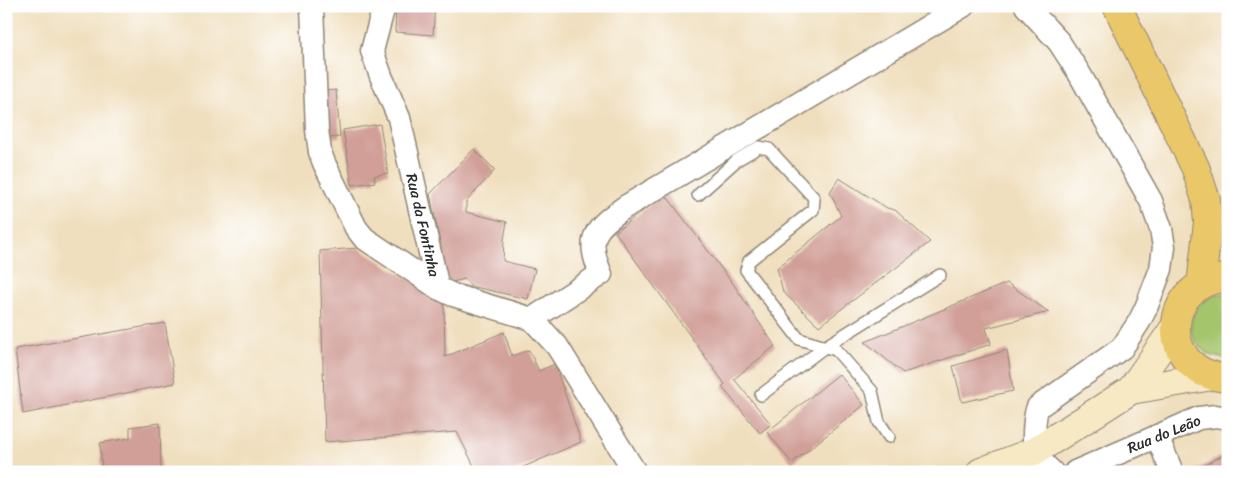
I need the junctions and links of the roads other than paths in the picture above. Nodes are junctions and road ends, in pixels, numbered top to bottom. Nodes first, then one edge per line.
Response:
1 (312, 6) edge
2 (384, 6) edge
3 (962, 6) edge
4 (1026, 6) edge
5 (1117, 6) edge
6 (698, 195) dead end
7 (940, 275) dead end
8 (1228, 278) edge
9 (1201, 285) junction
10 (438, 288) junction
11 (532, 319) junction
12 (1175, 326) junction
13 (826, 346) junction
14 (1220, 377) edge
15 (1131, 390) junction
16 (761, 395) dead end
17 (1228, 418) edge
18 (1157, 436) junction
19 (889, 437) dead end
20 (1035, 451) junction
21 (635, 472) edge
22 (981, 472) edge
23 (1052, 472) edge
24 (1075, 472) edge
25 (1172, 472) edge

1 - 10 street
2 - 10 street, Rua da Fontinha
3 - 11 street
4 - 20 street
5 - 9 main road
6 - 13 lane
7 - 13 lane
8 - 9 main road
9 - 12 main road
10 - 11 street, Rua da Fontinha
11 - 21 street
12 - 14 main road
12 - 15 main road
13 - 16 lane
13 - 19 lane
14 - 15 main road
15 - 20 main road
17 - 18 street, Rua do Leão
18 - 24 street, Rua do Leão
18 - 25 street
20 - 22 main road
20 - 23 street

